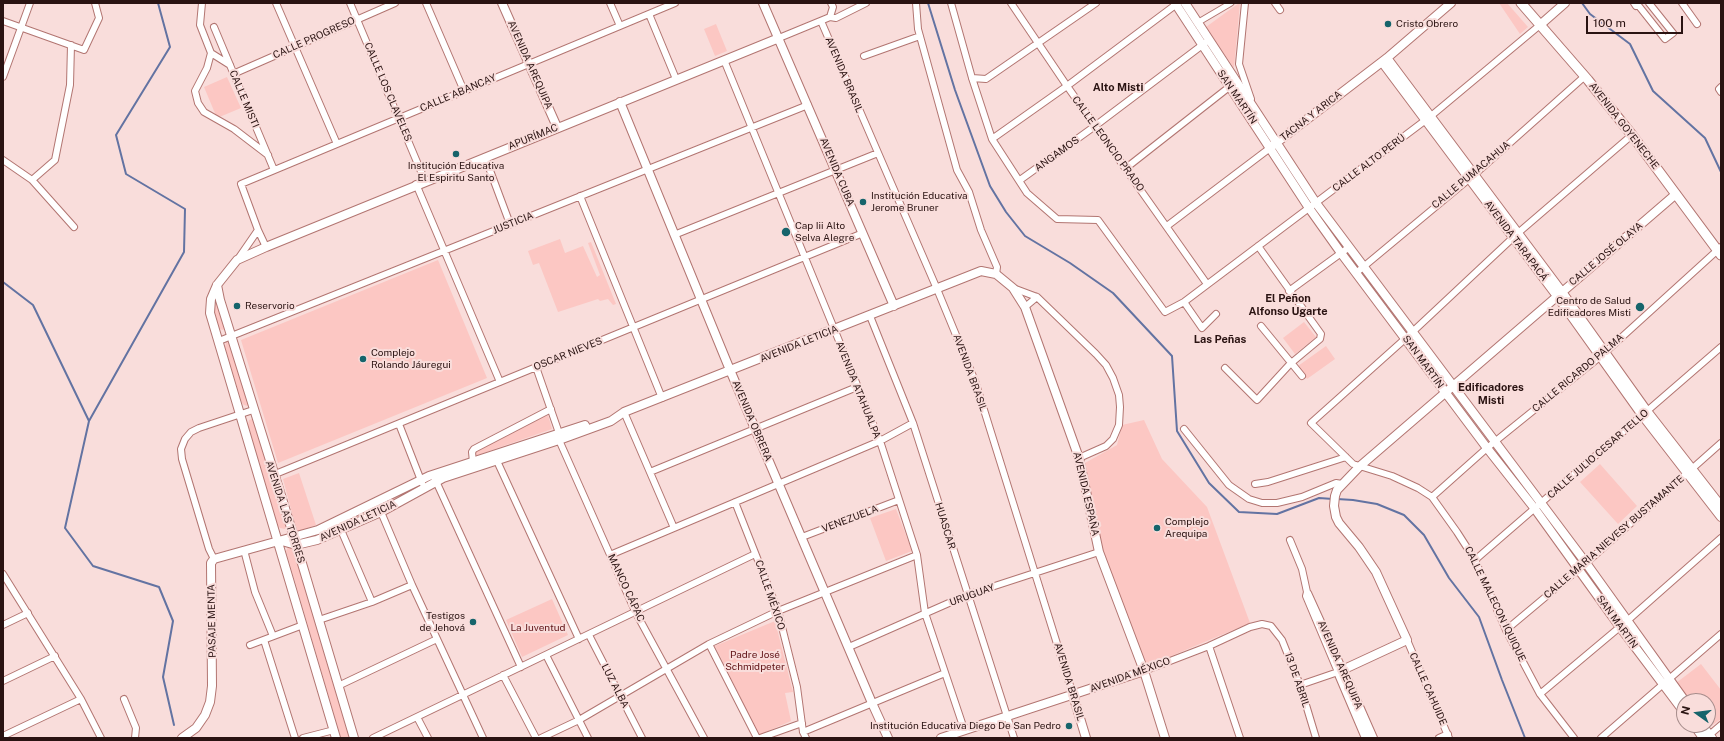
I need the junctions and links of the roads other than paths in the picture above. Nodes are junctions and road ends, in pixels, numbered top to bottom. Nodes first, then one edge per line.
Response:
1 (30, 3) edge
2 (95, 3) edge
3 (202, 3) edge
4 (276, 3) edge
5 (350, 3) edge
6 (395, 3) edge
7 (426, 3) edge
8 (502, 3) edge
9 (610, 3) edge
10 (675, 3) edge
11 (763, 3) edge
12 (831, 3) edge
13 (866, 3) edge
14 (916, 3) edge
15 (951, 3) edge
16 (1011, 3) edge
17 (1095, 3) edge
18 (1185, 3) edge
19 (1231, 3) edge
20 (1245, 3) edge
21 (1452, 3) edge
22 (1521, 3) edge
23 (1565, 3) edge
24 (1649, 3) edge
25 (1682, 3) edge
26 (1177, 4) edge
27 (1637, 4) edge
28 (649, 14) junction
29 (830, 17) junction
30 (357, 20) junction
31 (3, 21) edge
32 (821, 21) junction
33 (1197, 23) junction
34 (1697, 24) dead end
35 (1540, 25) junction
36 (620, 26) junction
37 (21, 27) junction
38 (214, 27) dead end
39 (920, 36) junction
40 (779, 38) junction
41 (1205, 43) junction
42 (1038, 44) junction
43 (71, 45) junction
44 (295, 47) junction
45 (211, 53) junction
46 (864, 56) dead end
47 (724, 60) junction
48 (1385, 60) junction
49 (529, 64) junction
50 (230, 65) junction
51 (233, 74) junction
52 (1585, 76) junction
53 (3, 77) edge
54 (972, 78) junction
55 (676, 79) junction
56 (1233, 84) junction
57 (1067, 86) junction
58 (464, 91) junction
59 (620, 102) junction
60 (808, 105) junction
61 (1246, 105) junction
62 (399, 118) junction
63 (1428, 118) junction
64 (1095, 126) junction
65 (557, 127) junction
66 (752, 128) junction
67 (1632, 134) junction
68 (992, 139) junction
69 (337, 144) junction
70 (1273, 146) junction
71 (878, 153) junction
72 (268, 155) junction
73 (485, 157) junction
74 (3, 160) edge
75 (1126, 168) junction
76 (647, 169) junction
77 (274, 170) junction
78 (836, 170) junction
79 (1471, 176) junction
80 (32, 180) junction
81 (1020, 180) junction
82 (426, 181) junction
83 (416, 184) junction
84 (778, 193) junction
85 (1676, 194) junction
86 (580, 196) junction
87 (1313, 206) junction
88 (510, 224) junction
89 (1167, 226) junction
90 (74, 227) dead end
91 (258, 230) junction
92 (863, 233) junction
93 (674, 235) junction
94 (1516, 235) junction
95 (1258, 246) junction
96 (266, 247) junction
97 (1345, 250) junction
98 (444, 251) junction
99 (1720, 251) edge
100 (804, 257) junction
101 (237, 260) junction
102 (1360, 270) junction
103 (982, 271) joint
104 (996, 274) junction
105 (1207, 284) junction
106 (218, 285) junction
107 (1013, 288) junction
108 (937, 289) junction
109 (1289, 291) junction
110 (1560, 294) junction
111 (1037, 297) junction
112 (701, 299) junction
113 (1184, 302) junction
114 (894, 306) junction
115 (1025, 307) junction
116 (1216, 314) dead end
117 (870, 316) junction
118 (1261, 326) dead end
119 (633, 327) junction
120 (834, 330) junction
121 (1409, 335) junction
122 (231, 336) junction
123 (219, 341) junction
124 (1721, 347) edge
125 (1603, 354) junction
126 (1290, 364) junction
127 (536, 367) junction
128 (1226, 368) dead end
129 (730, 370) junction
130 (1302, 376) dead end
131 (500, 382) junction
132 (857, 387) junction
133 (1453, 387) junction
134 (1446, 394) junction
135 (662, 398) junction
136 (551, 409) junction
137 (254, 410) junction
138 (624, 412) junction
139 (1645, 413) junction
140 (240, 415) junction
141 (399, 424) junction
142 (913, 424) junction
143 (756, 429) junction
144 (1184, 429) dead end
145 (559, 437) junction
146 (880, 442) junction
147 (1495, 442) junction
148 (1721, 443) edge
149 (1487, 448) junction
150 (1346, 457) junction
151 (1079, 458) junction
152 (497, 461) junction
153 (473, 462) junction
154 (1359, 467) junction
155 (1690, 470) junction
156 (650, 472) junction
157 (273, 475) junction
158 (434, 478) junction
159 (421, 480) junction
160 (779, 484) junction
161 (1255, 484) dead end
162 (1342, 484) junction
163 (1521, 485) junction
164 (424, 488) junction
165 (1432, 497) junction
166 (899, 500) junction
167 (735, 502) junction
168 (1538, 506) junction
169 (1721, 506) edge
170 (381, 512) junction
171 (1721, 517) edge
172 (674, 528) junction
173 (341, 530) junction
174 (802, 537) junction
175 (1721, 538) edge
176 (278, 540) junction
177 (1290, 540) dead end
178 (295, 541) junction
179 (244, 550) junction
180 (1099, 552) junction
181 (755, 554) junction
182 (610, 555) junction
183 (917, 555) junction
184 (214, 559) junction
185 (1475, 560) junction
186 (1586, 563) junction
187 (1578, 570) junction
188 (1035, 573) junction
189 (3, 574) edge
190 (1598, 580) junction
191 (412, 585) junction
192 (1590, 585) junction
193 (825, 592) junction
194 (967, 595) junction
195 (372, 602) junction
196 (635, 611) junction
197 (778, 611) junction
198 (28, 613) junction
199 (926, 614) junction
200 (319, 620) junction
201 (1627, 621) junction
202 (3, 625) edge
203 (303, 625) junction
204 (1271, 626) joint
205 (1620, 627) junction
206 (1506, 630) junction
207 (1721, 634) edge
208 (589, 635) junction
209 (273, 636) junction
210 (437, 639) junction
211 (579, 639) junction
212 (264, 640) junction
213 (1407, 640) junction
214 (710, 644) junction
215 (250, 645) dead end
216 (1209, 646) junction
217 (849, 647) junction
218 (1646, 654) junction
219 (546, 655) junction
220 (55, 656) junction
221 (521, 667) junction
222 (666, 669) junction
223 (1144, 671) junction
224 (1340, 671) junction
225 (945, 672) junction
226 (503, 675) junction
227 (3, 681) edge
228 (1666, 681) junction
229 (1300, 685) junction
230 (338, 686) junction
231 (1677, 693) edge
232 (1540, 694) junction
233 (462, 695) junction
234 (1073, 695) junction
235 (620, 696) junction
236 (1676, 698) edge
237 (81, 699) junction
238 (124, 699) dead end
239 (872, 703) junction
240 (1007, 716) junction
241 (417, 717) junction
242 (579, 720) junction
243 (802, 723) junction
244 (1721, 725) edge
245 (964, 729) junction
246 (335, 734) edge
247 (804, 735) edge
248 (3, 736) edge
249 (1448, 736) edge
250 (1708, 737) edge
251 (101, 738) edge
252 (135, 738) edge
253 (182, 738) edge
254 (295, 738) edge
255 (303, 738) edge
256 (354, 738) edge
257 (373, 738) edge
258 (428, 738) edge
259 (483, 738) edge
260 (536, 738) edge
261 (541, 738) edge
262 (588, 738) edge
263 (642, 738) edge
264 (704, 738) edge
265 (758, 738) edge
266 (888, 738) edge
267 (940, 738) edge
268 (1014, 738) edge
269 (1086, 738) edge
270 (1165, 738) edge
271 (1240, 738) edge
272 (1316, 738) edge
273 (1366, 738) edge
274 (1373, 738) edge
275 (1439, 738) edge
276 (1574, 738) edge
277 (1601, 738) edge

1 - 37 street
2 - 43 street
3 - 45 street
4 - 44 street
5 - 30 street, CALLE LOS CLAVELES
6 - 30 street, CALLE PROGRESO
7 - 58 street
8 - 49 street, AVENIDA AREQUIPA
9 - 36 street
10 - 28 street, CALLE ABANCAY
11 - 40 street, AVENIDA CUBA
12 - 29 street
13 - 29 street, APURÍMAC
14 - 39 street
15 - 54 street
16 - 42 street, CALLE LEONCIO PRADO
17 - 42 street
18 - 33 street, SAN MARTÍN
19 - 33 street
20 - 61 street
21 - 48 street, TACNA Y ARICA
22 - 35 main road, AVENIDA GOYENECHE
23 - 35 street, CALLE ALTO PERÚ
24 - 27 street
25 - 34 street
26 - 41 street, SAN MARTÍN
26 - 57 street
28 - 36 street, CALLE ABANCAY
28 - 55 street
29 - 32 street, APURÍMAC
30 - 44 street, CALLE PROGRESO
30 - 62 street, CALLE LOS CLAVELES
31 - 37 street
32 - 40 street, APURÍMAC
32 - 71 street, AVENIDA BRASIL
33 - 41 street, SAN MARTÍN
35 - 52 main road, AVENIDA GOYENECHE
35 - 63 street, CALLE ALTO PERÚ
36 - 49 street, CALLE ABANCAY
37 - 43 street
37 - 53 street
38 - 50 street, CALLE MISTI
39 - 46 street
39 - 104 street
40 - 47 street, APURÍMAC
40 - 60 street, AVENIDA CUBA
41 - 56 street, SAN MARTÍN
41 - 64 street, ANGAMOS
42 - 54 street
42 - 57 street, CALLE LEONCIO PRADO
43 - 80 street
44 - 51 street, CALLE PROGRESO
44 - 69 street
45 - 50 street
45 - 72 street
47 - 55 street, APURÍMAC
47 - 66 street, AVENIDA ATAHUALPA
48 - 63 street, AVENIDA TARAPACÁ
48 - 70 street, TACNA Y ARICA
49 - 58 street, CALLE ABANCAY
49 - 65 street, AVENIDA AREQUIPA
50 - 51 street, CALLE MISTI
51 - 72 street, CALLE MISTI
52 - 67 main road, AVENIDA GOYENECHE
52 - 79 street, CALLE PUMACAHUA
54 - 68 street
55 - 59 street, APURÍMAC
56 - 61 street, SAN MARTÍN
56 - 75 street
57 - 64 street, CALLE LEONCIO PRADO
57 - 68 street
58 - 62 street, CALLE ABANCAY
59 - 65 street, APURÍMAC
59 - 76 street, AVENIDA OBRERA
60 - 66 street, JUSTICIA
60 - 78 street, AVENIDA CUBA
61 - 70 street, SAN MARTÍN
62 - 69 street, CALLE ABANCAY
62 - 82 street, CALLE LOS CLAVELES
63 - 79 street, AVENIDA TARAPACÁ
63 - 87 street, CALLE ALTO PERÚ
64 - 75 street, CALLE LEONCIO PRADO
64 - 81 street, ANGAMOS
65 - 73 street, APURÍMAC
66 - 76 street, JUSTICIA
66 - 84 street, AVENIDA ATAHUALPA
67 - 85 main road, AVENIDA GOYENECHE
67 - 94 street
68 - 81 street
69 - 77 street, CALLE ABANCAY
70 - 87 street, SAN MARTÍN
70 - 89 street, TACNA Y ARICA
71 - 78 street
71 - 108 street, AVENIDA BRASIL
72 - 77 street, CALLE MISTI
73 - 82 street, APURÍMAC
73 - 88 street
74 - 80 street
75 - 89 street, CALLE LEONCIO PRADO
76 - 86 street, JUSTICIA
76 - 93 street, AVENIDA OBRERA
77 - 91 street, CALLE ABANCAY
78 - 84 street
78 - 92 street, AVENIDA CUBA
79 - 94 street, AVENIDA TARAPACÁ
79 - 102 street, CALLE PUMACAHUA
80 - 90 street
81 - 113 street, CALLE ALTO PERÚ
82 - 83 street, APURÍMAC
83 - 96 street, APURÍMAC
83 - 98 street
84 - 93 street
84 - 100 street, AVENIDA ATAHUALPA
85 - 99 main road, AVENIDA GOYENECHE
85 - 110 street, CALLE JOSÉ OLAYA
86 - 88 street, JUSTICIA
86 - 119 street
87 - 95 street, CALLE ALTO PERÚ
87 - 97 street, SAN MARTÍN
88 - 98 street, JUSTICIA
89 - 105 street, CALLE LEONCIO PRADO
91 - 96 street
91 - 101 street
92 - 100 street, OSCAR NIEVES
92 - 114 street, AVENIDA CUBA
93 - 112 street, AVENIDA OBRERA
94 - 110 street, AVENIDA TARAPACÁ
94 - 121 street
95 - 105 street, CALLE ALTO PERÚ
95 - 109 street
96 - 101 street, APURÍMAC
97 - 102 street, SAN MARTÍN
97 - 109 street
98 - 122 street, JUSTICIA
98 - 131 street
99 - 125 street, CALLE RICARDO PALMA
100 - 112 street, OSCAR NIEVES
100 - 120 street, AVENIDA ATAHUALPA
101 - 106 street, AVENIDA LAS TORRES
102 - 121 street, SAN MARTÍN
103 - 104 street, AVENIDA ESPAÑA
103 - 108 street, AVENIDA LETICIA
104 - 107 street, AVENIDA ESPAÑA
105 - 113 street, CALLE ALTO PERÚ
106 - 122 street, AVENIDA LAS TORRES
106 - 123 street, AVENIDA LAS TORRES
107 - 111 street
107 - 115 street, AVENIDA ESPAÑA
108 - 114 street, AVENIDA LETICIA
108 - 188 street, AVENIDA BRASIL
109 - 126 street
110 - 125 street, AVENIDA TARAPACÁ
110 - 133 street, CALLE JOSÉ OLAYA
111 - 115 street
111 - 151 street
112 - 119 street, OSCAR NIEVES
112 - 129 street, AVENIDA OBRERA
113 - 116 street
114 - 117 street, AVENIDA LETICIA
115 - 151 street, AVENIDA ESPAÑA
117 - 120 street, AVENIDA LETICIA
117 - 142 street, HUASCAR
118 - 126 street
119 - 127 street, OSCAR NIEVES
119 - 135 street
120 - 129 street, AVENIDA LETICIA
120 - 132 street, AVENIDA ATAHUALPA
121 - 133 street, SAN MARTÍN
121 - 134 street, SAN MARTÍN
121 - 150 street
122 - 123 street, JUSTICIA
122 - 137 street, AVENIDA LAS TORRES
123 - 140 street, AVENIDA LAS TORRES
124 - 139 street, CALLE JULIO CESAR TELLO
125 - 139 street, AVENIDA TARAPACÁ
125 - 147 street, CALLE RICARDO PALMA
126 - 128 street
126 - 130 street
127 - 131 street, OSCAR NIEVES
127 - 136 street, MANCO CÁPAC
129 - 135 street, AVENIDA LETICIA
129 - 143 street, AVENIDA OBRERA
131 - 141 street, OSCAR NIEVES
132 - 143 street
132 - 146 street, AVENIDA ATAHUALPA
133 - 134 street, CALLE JOSÉ OLAYA
133 - 147 street, SAN MARTÍN
134 - 149 street, SAN MARTÍN
134 - 154 street, CALLE JOSÉ OLAYA
135 - 138 street, AVENIDA LETICIA
136 - 145 street, MANCO CÁPAC
136 - 153 street
137 - 140 street
137 - 157 street, AVENIDA LAS TORRES
138 - 145 street, AVENIDA LETICIA
138 - 156 street
139 - 155 street, AVENIDA TARAPACÁ
139 - 168 street, CALLE JULIO CESAR TELLO
140 - 176 street, AVENIDA LAS TORRES
140 - 184 street
141 - 157 street, OSCAR NIEVES
141 - 159 street
142 - 146 street
142 - 194 street, HUASCAR
143 - 156 street
143 - 160 street, AVENIDA OBRERA
144 - 162 street
145 - 152 street, AVENIDA LETICIA
145 - 153 street, AVENIDA LETICIA
145 - 182 street, MANCO CÁPAC
146 - 160 street
146 - 166 street, AVENIDA ATAHUALPA
147 - 149 street, CALLE RICARDO PALMA
147 - 163 street, SAN MARTÍN
148 - 155 street, CALLE MARIA NIEVESY BUSTAMANTE
149 - 163 street, SAN MARTÍN
149 - 165 street, CALLE RICARDO PALMA
150 - 154 street
150 - 161 street
151 - 180 street, AVENIDA ESPAÑA
152 - 158 street, AVENIDA LETICIA
152 - 211 street
153 - 158 street, AVENIDA LETICIA
154 - 162 street, CALLE JOSÉ OLAYA
154 - 165 street, CALLE MALECON IQUIQUE
155 - 169 street, AVENIDA TARAPACÁ
155 - 171 street, AVENIDA TARAPACÁ
155 - 186 street, CALLE MARIA NIEVESY BUSTAMANTE
156 - 172 street
157 - 178 street, AVENIDA LAS TORRES
158 - 159 street, AVENIDA LETICIA
158 - 164 street, AVENIDA LETICIA
158 - 221 street
159 - 164 street
159 - 178 street, AVENIDA LETICIA
160 - 167 street
160 - 174 street, AVENIDA OBRERA
162 - 213 street, CALLE JOSÉ OLAYA
163 - 168 street, SAN MARTÍN
164 - 170 street, AVENIDA LETICIA
165 - 185 street, CALLE MALECON IQUIQUE
166 - 174 street, VENEZUELA
166 - 183 street, AVENIDA ATAHUALPA
167 - 172 street
167 - 181 street, CALLE MÉXICO
168 - 185 street, CALLE JULIO CESAR TELLO
168 - 186 street, SAN MARTÍN
168 - 187 street, SAN MARTÍN
170 - 173 street, AVENIDA LETICIA
170 - 191 street
172 - 182 street
173 - 178 street, AVENIDA LETICIA
173 - 195 street
174 - 193 street, AVENIDA OBRERA
175 - 201 street
176 - 178 street, AVENIDA LETICIA
176 - 179 street
176 - 203 street, AVENIDA LAS TORRES
177 - 224 street, AVENIDA AREQUIPA
178 - 200 street, AVENIDA LAS TORRES
179 - 184 street
179 - 209 street
180 - 188 street, URUGUAY
180 - 223 street, AVENIDA ESPAÑA
181 - 196 street
181 - 197 street, CALLE MÉXICO
182 - 196 street, MANCO CÁPAC
183 - 193 street
183 - 199 street, AVENIDA ATAHUALPA
184 - 253 street, PASAJE MENTA
185 - 206 street, CALLE MALECON IQUIQUE
186 - 187 street, CALLE MARIA NIEVESY BUSTAMANTE
186 - 190 street, SAN MARTÍN
187 - 192 street, SAN MARTÍN
187 - 206 street, CALLE MARIA NIEVESY BUSTAMANTE
188 - 194 street, URUGUAY
188 - 234 street, AVENIDA BRASIL
189 - 198 street
190 - 192 street
190 - 201 street, SAN MARTÍN
191 - 195 street
191 - 210 street
192 - 205 street, SAN MARTÍN
193 - 197 street
193 - 217 street, AVENIDA OBRERA
194 - 199 street, URUGUAY
194 - 240 street, HUASCAR
195 - 200 street
196 - 208 street
196 - 222 street, MANCO CÁPAC
197 - 214 street
197 - 243 street, CALLE MÉXICO
198 - 202 street
198 - 220 street
199 - 217 street, URUGUAY
199 - 225 street, AVENIDA ATAHUALPA
200 - 230 street, AVENIDA LAS TORRES
201 - 205 street
201 - 218 street, SAN MARTÍN
203 - 209 street
203 - 246 street, AVENIDA LAS TORRES
204 - 216 street, AVENIDA MÉXICO
204 - 229 street, 13 DE ABRIL
205 - 218 street, SAN MARTÍN
205 - 232 street
206 - 232 street, CALLE MALECON IQUIQUE
207 - 228 street
208 - 211 street
208 - 235 street, LUZ ALBA
209 - 212 street
210 - 230 street
210 - 233 street
211 - 219 street
212 - 215 street
212 - 254 street
213 - 224 street
213 - 249 street, CALLE CAHUIDE
214 - 222 street
214 - 265 street
216 - 223 street, AVENIDA MÉXICO
216 - 271 street
217 - 239 street, AVENIDA OBRERA
218 - 228 street, SAN MARTÍN
219 - 221 street
219 - 242 street
220 - 227 street
220 - 237 street
221 - 226 street
222 - 235 street
222 - 264 street, MANCO CÁPAC
223 - 234 street, AVENIDA MÉXICO
223 - 270 street, AVENIDA ESPAÑA
224 - 229 street
224 - 273 street, AVENIDA AREQUIPA
224 - 274 street, AVENIDA AREQUIPA
225 - 239 street
225 - 245 street, AVENIDA ATAHUALPA
226 - 233 street
226 - 260 street
228 - 231 street, SAN MARTÍN
228 - 236 street, SAN MARTÍN
228 - 277 street
229 - 272 street, 13 DE ABRIL
230 - 256 street, AVENIDA LAS TORRES
232 - 276 street, CALLE MALECON IQUIQUE
233 - 241 street
233 - 259 street
234 - 240 street, AVENIDA MÉXICO
234 - 269 street, AVENIDA BRASIL
235 - 242 street
235 - 263 street, LUZ ALBA
237 - 248 street
237 - 251 street
238 - 252 street
239 - 247 street
239 - 266 street, AVENIDA OBRERA
240 - 245 street, AVENIDA MÉXICO
240 - 268 street, HUASCAR
241 - 257 street
241 - 258 street
242 - 261 street
242 - 262 street
243 - 247 street, CALLE MÉXICO
243 - 265 street
244 - 250 street
245 - 267 street, AVENIDA MÉXICO
246 - 255 street
249 - 275 street

